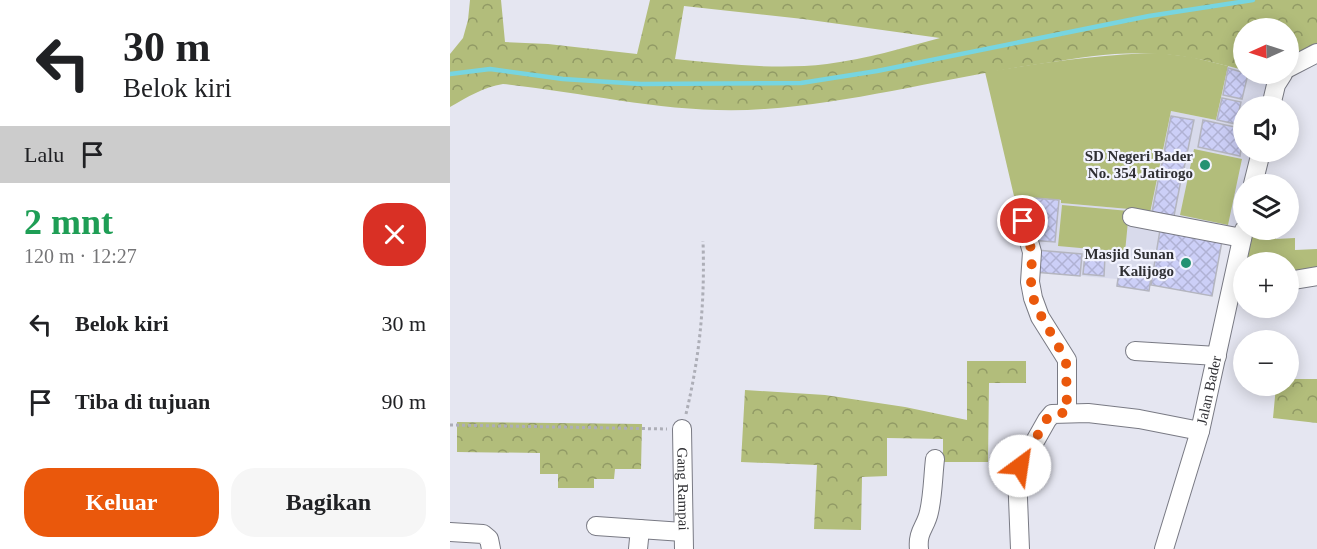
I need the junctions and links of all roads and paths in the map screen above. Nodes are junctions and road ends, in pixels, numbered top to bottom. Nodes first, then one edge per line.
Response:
1 (1317, 53) edge
2 (1299, 62) edge
3 (1022, 206) dead end
4 (1132, 217) dead end
5 (1233, 232) edge
6 (704, 241) dead end
7 (1317, 276) edge
8 (1299, 279) edge
9 (1233, 303) edge
10 (1135, 351) dead end
11 (1217, 356) junction
12 (1059, 414) junction
13 (450, 425) edge
14 (682, 429) junction
15 (1200, 431) junction
16 (934, 459) dead end
17 (596, 526) dead end
18 (640, 529) junction
19 (450, 531) edge
20 (683, 540) edge
21 (489, 542) edge
22 (638, 549) edge
23 (919, 549) edge
24 (1020, 549) edge
25 (1164, 549) edge

1 - 2 street
3 - 12 street
4 - 5 street
6 - 14 path
7 - 8 street
9 - 11 street, Jalan Bader
10 - 11 street
11 - 15 street, Jalan Bader
12 - 15 street
12 - 24 street
13 - 14 path
14 - 20 street, Gang Rampai
15 - 25 street, Jalan Bader
16 - 23 street
17 - 18 street
18 - 20 street
18 - 22 street
19 - 21 street

